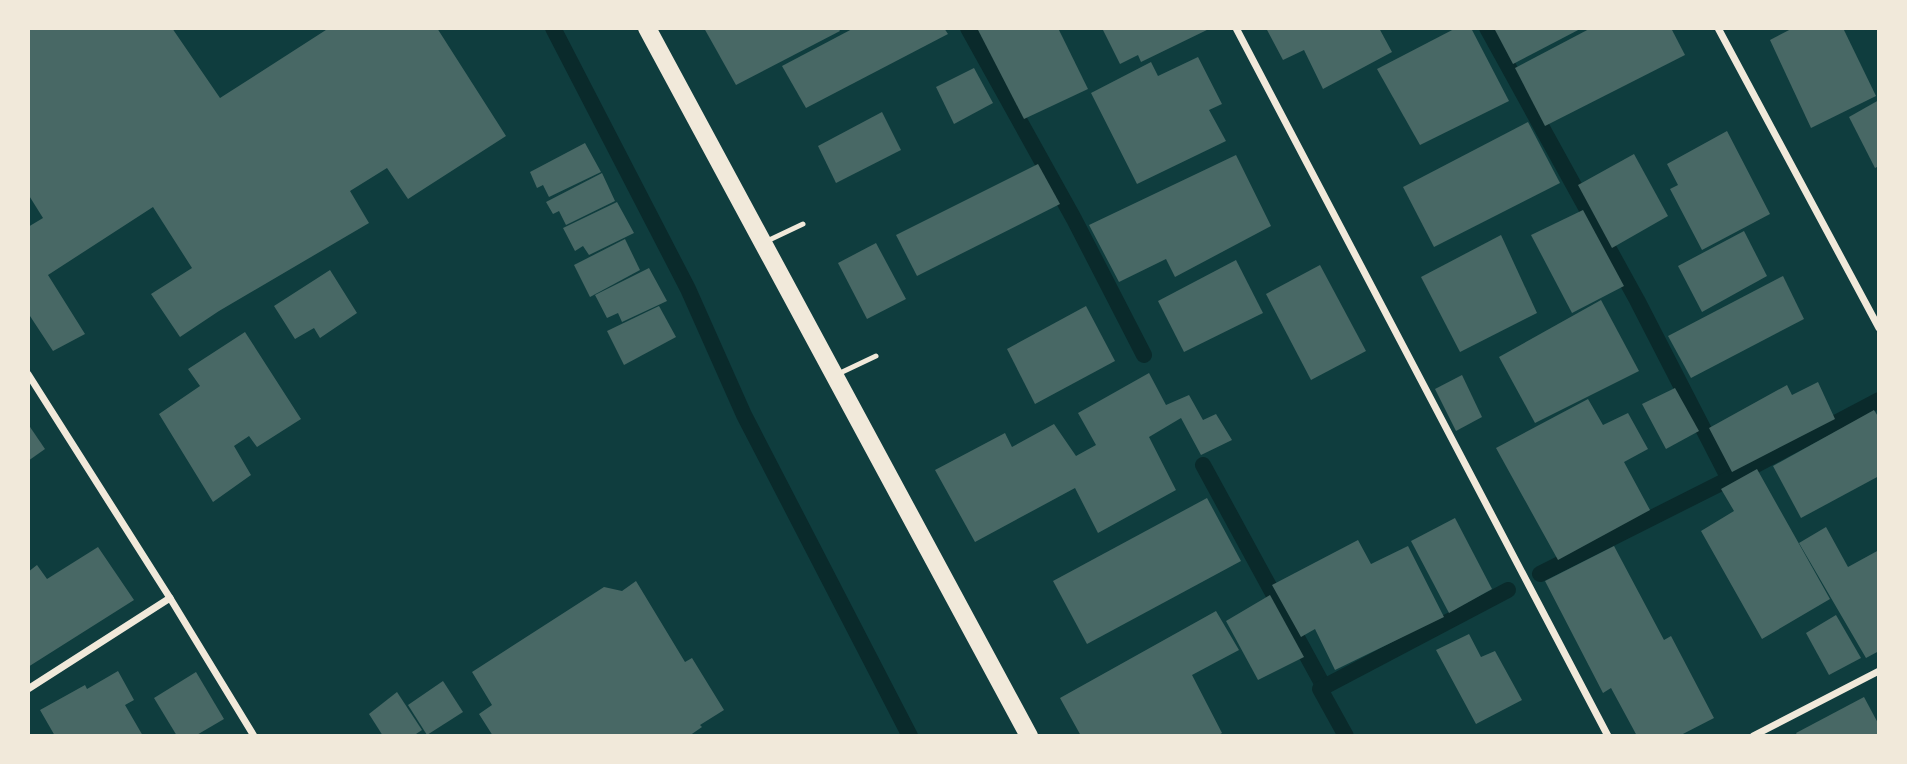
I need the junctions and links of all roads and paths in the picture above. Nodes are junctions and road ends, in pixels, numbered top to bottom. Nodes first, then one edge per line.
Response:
1 (647, 28) edge
2 (1236, 28) edge
3 (1718, 28) edge
4 (803, 224) dead end
5 (763, 243) junction
6 (1879, 328) edge
7 (876, 356) dead end
8 (28, 374) edge
9 (835, 376) junction
10 (170, 598) junction
11 (1879, 671) edge
12 (28, 689) edge
13 (254, 736) edge
14 (1029, 736) edge
15 (1608, 736) edge
16 (1753, 736) edge

1 - 5 main road
2 - 15 street
3 - 6 street
4 - 5 lane
5 - 9 main road
7 - 9 lane
8 - 10 street
9 - 14 main road
10 - 12 street
10 - 13 street
11 - 16 street

